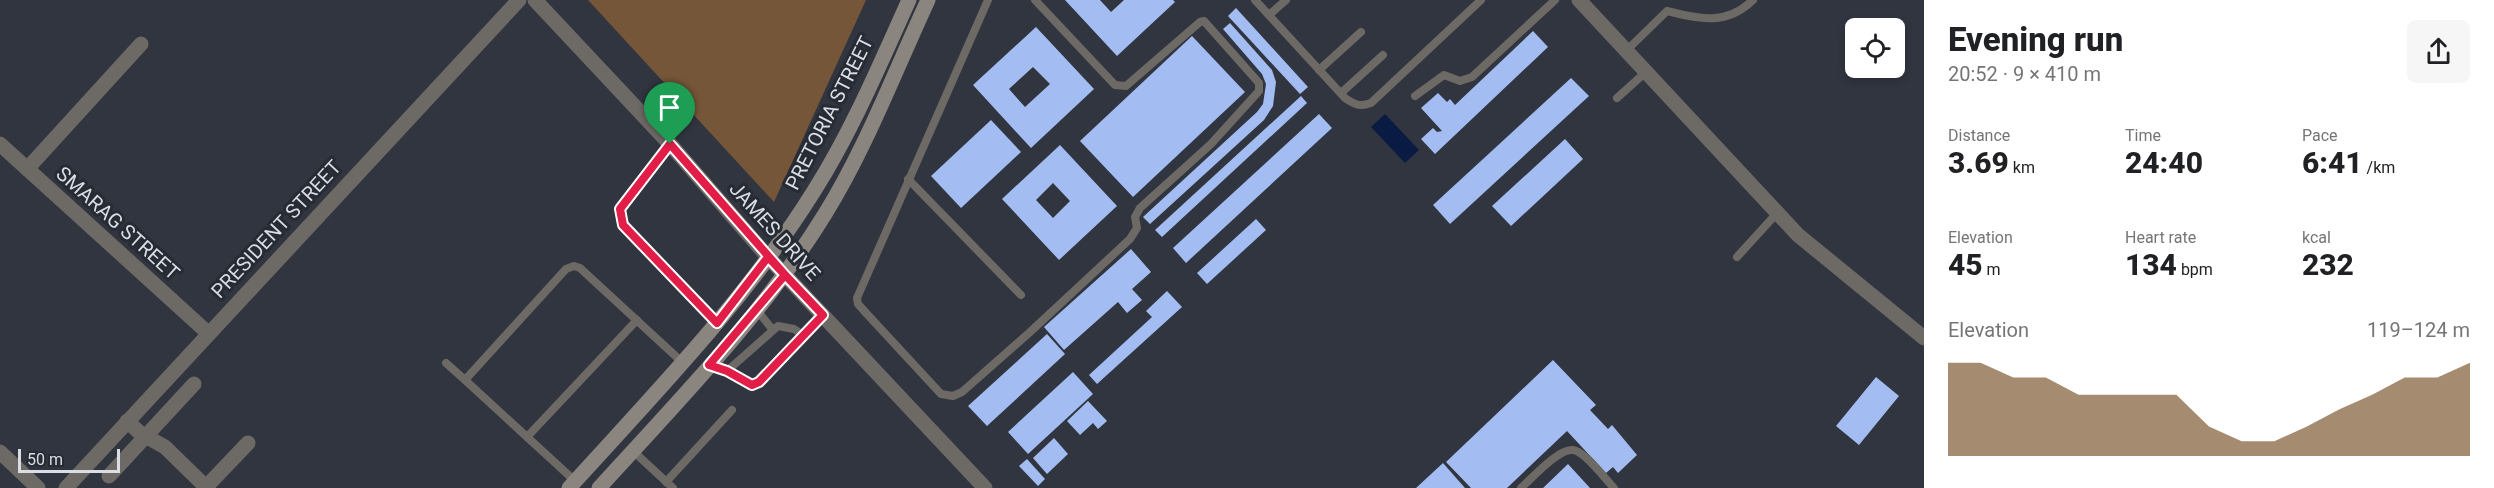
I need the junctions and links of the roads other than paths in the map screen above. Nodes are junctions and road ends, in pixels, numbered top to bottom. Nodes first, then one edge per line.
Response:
1 (519, 0) edge
2 (535, 0) edge
3 (909, 0) edge
4 (928, 0) edge
5 (988, 0) edge
6 (1035, 0) edge
7 (1255, 0) edge
8 (1286, 0) edge
9 (1481, 0) edge
10 (1555, 0) edge
11 (1579, 0) edge
12 (1753, 0) edge
13 (1269, 15) junction
14 (1361, 32) dead end
15 (141, 44) dead end
16 (1627, 50) junction
17 (1383, 55) dead end
18 (1319, 70) junction
19 (1647, 71) junction
20 (1341, 93) junction
21 (1415, 96) dead end
22 (1617, 98) dead end
23 (670, 144) junction
24 (1, 147) edge
25 (27, 169) junction
26 (908, 179) junction
27 (1778, 212) junction
28 (768, 257) junction
29 (1737, 257) dead end
30 (785, 275) junction
31 (1021, 295) dead end
32 (757, 310) junction
33 (823, 315) junction
34 (637, 320) junction
35 (717, 323) junction
36 (772, 330) junction
37 (208, 333) junction
38 (803, 335) junction
39 (1924, 338) edge
40 (682, 362) junction
41 (446, 363) dead end
42 (709, 365) junction
43 (727, 371) junction
44 (465, 380) junction
45 (194, 384) dead end
46 (732, 410) dead end
47 (127, 421) junction
48 (146, 436) junction
49 (527, 437) junction
50 (248, 443) dead end
51 (633, 451) junction
52 (0, 452) edge
53 (109, 476) dead end
54 (572, 484) edge
55 (669, 485) edge
56 (206, 487) edge
57 (38, 488) edge
58 (66, 488) edge
59 (599, 488) edge
60 (985, 488) edge
61 (1521, 488) edge
62 (1614, 488) edge

1 - 37 street, PRESIDENT STREET
2 - 23 street, JAMES DRIVE
3 - 28 main road, PRETORIA STREET
4 - 30 main road, PRETORIA STREET
5 - 26 lane
6 - 26 lane
7 - 13 lane
8 - 13 lane
9 - 20 lane
10 - 21 lane
11 - 16 street
12 - 16 lane
13 - 18 lane
14 - 18 lane
15 - 25 street
16 - 19 street
17 - 20 lane
18 - 20 lane
19 - 22 lane
19 - 27 street
23 - 28 street, JAMES DRIVE
23 - 35 lane
24 - 25 street, SMARAG STREET
25 - 37 street, SMARAG STREET
26 - 31 lane
27 - 29 lane
27 - 39 street
28 - 30 street, JAMES DRIVE
28 - 35 main road, PRETORIA STREET
30 - 32 main road, PRETORIA STREET
30 - 33 street, JAMES DRIVE
32 - 36 lane
32 - 42 main road, PRETORIA STREET
33 - 38 lane
33 - 60 street, JAMES DRIVE
34 - 40 lane
34 - 44 lane
34 - 49 lane
35 - 40 main road, PRETORIA STREET
36 - 38 lane
36 - 43 lane
37 - 47 street, PRESIDENT STREET
38 - 43 lane
40 - 54 main road, PRETORIA STREET
41 - 44 lane
42 - 43 lane
42 - 51 main road, PRETORIA STREET
44 - 49 lane
45 - 48 street
46 - 55 lane
47 - 48 street
47 - 58 street, PRESIDENT STREET
48 - 53 street
48 - 56 street
49 - 54 lane
50 - 56 street
51 - 55 lane
51 - 59 main road, PRETORIA STREET
52 - 57 street
61 - 62 lane

